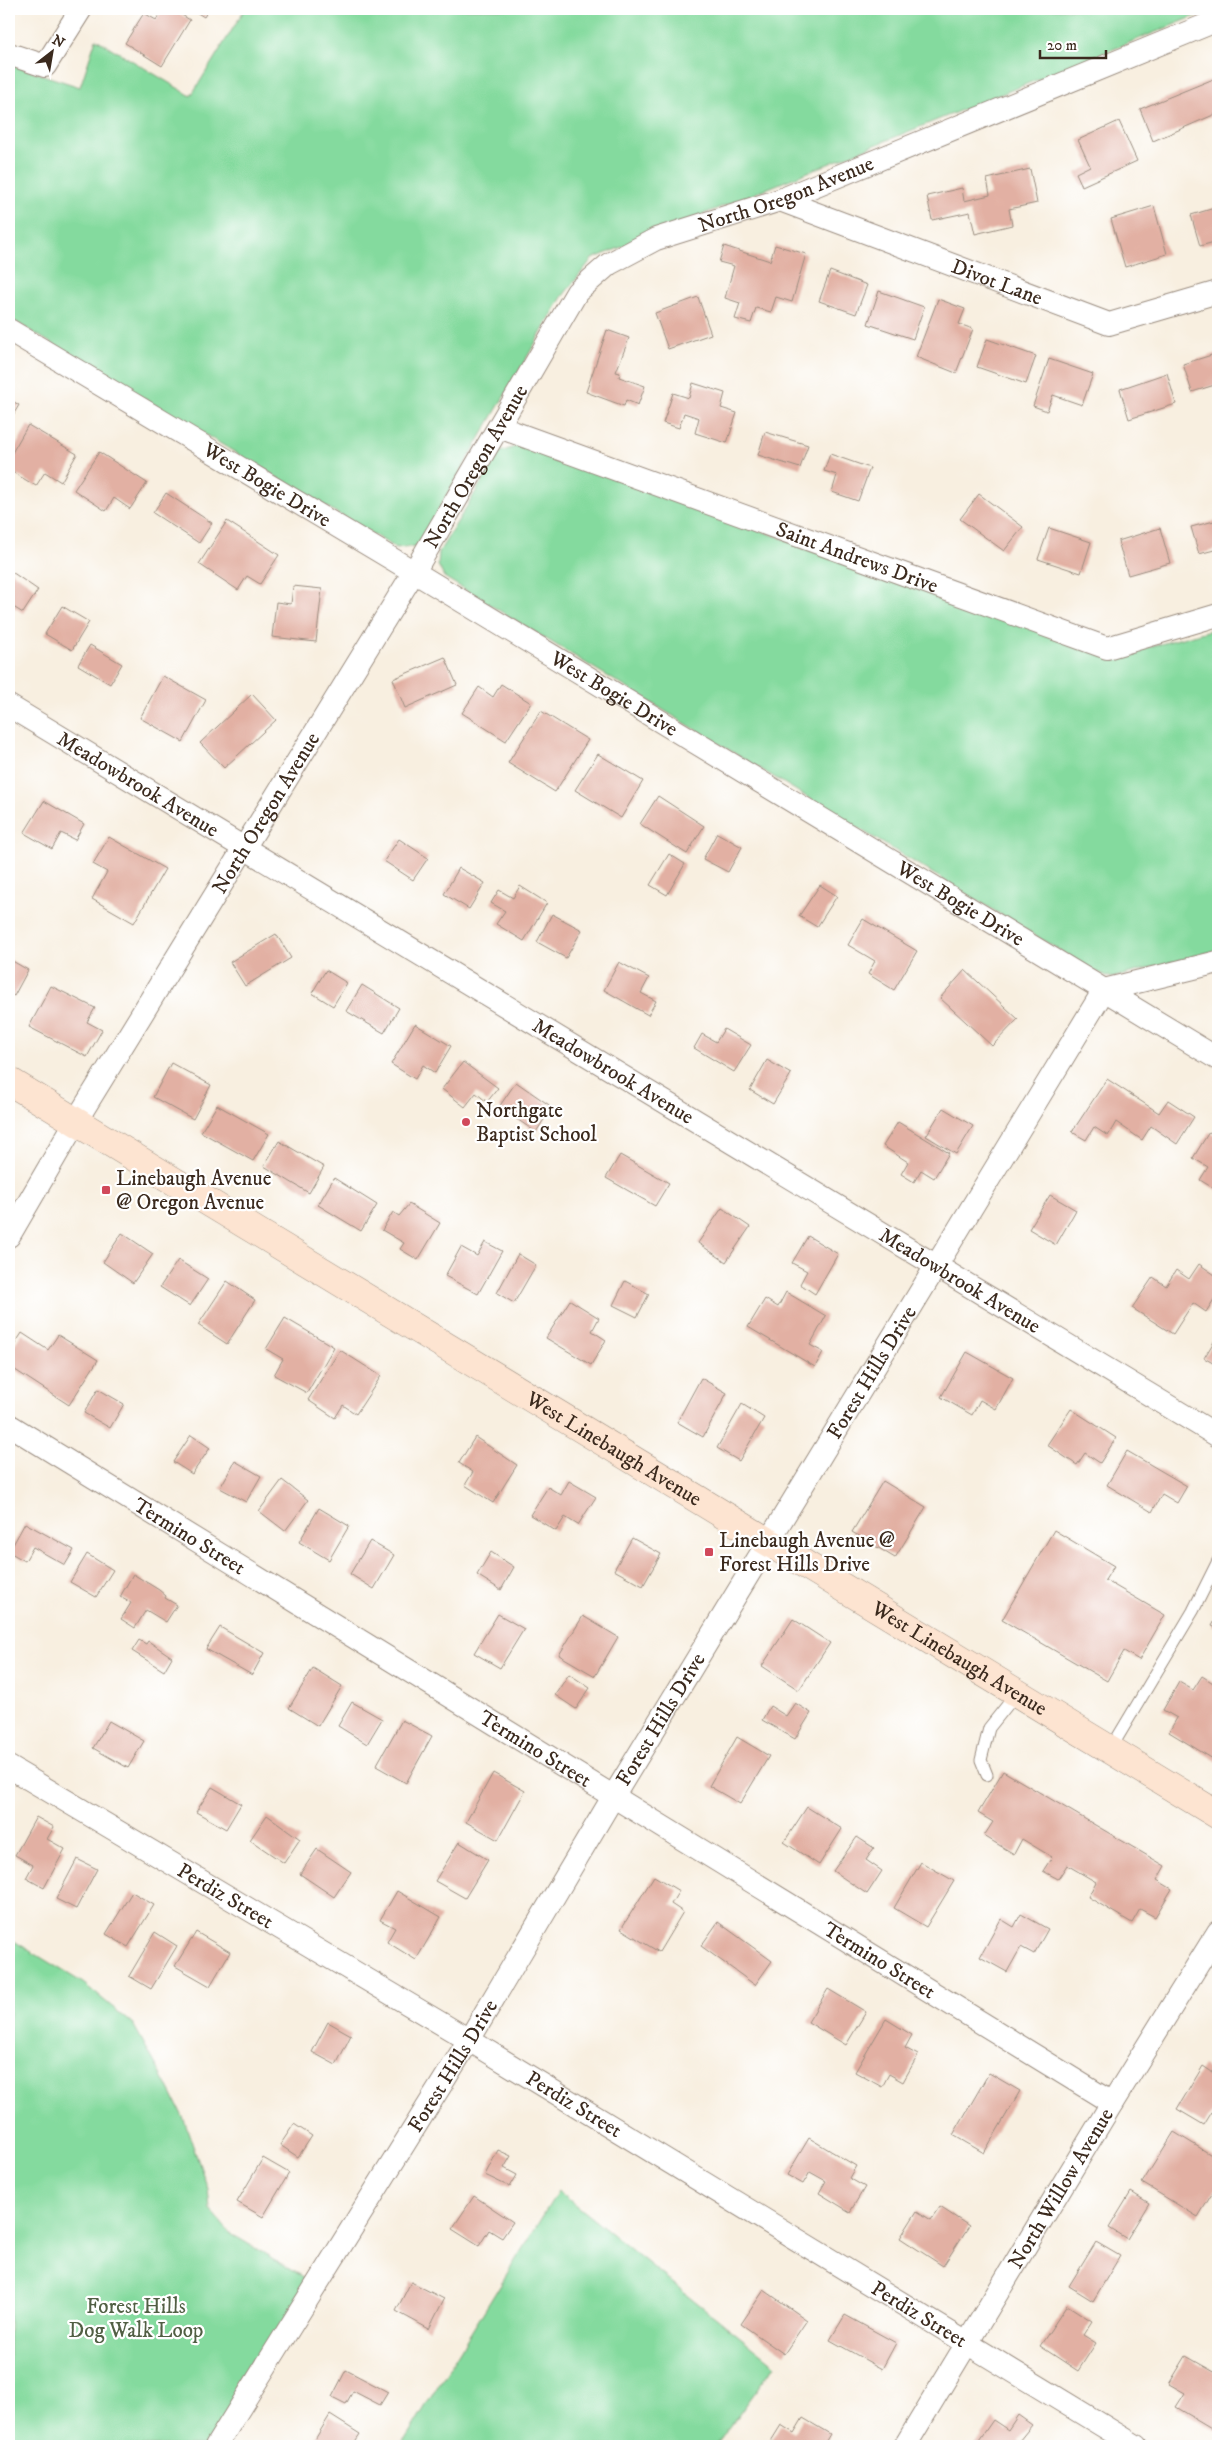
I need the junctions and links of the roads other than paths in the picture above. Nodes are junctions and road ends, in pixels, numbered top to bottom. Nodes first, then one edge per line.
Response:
1 (81, 9) edge
2 (1218, 20) edge
3 (9, 54) edge
4 (780, 200) junction
5 (1218, 292) edge
6 (9, 330) edge
7 (500, 427) junction
8 (414, 572) junction
9 (1218, 615) edge
10 (9, 706) edge
11 (244, 846) junction
12 (1218, 962) edge
13 (1104, 990) junction
14 (1218, 1059) edge
15 (9, 1081) edge
16 (76, 1121) junction
17 (9, 1236) edge
18 (936, 1264) junction
19 (9, 1425) edge
20 (1218, 1436) edge
21 (769, 1542) junction
22 (1218, 1561) edge
23 (1017, 1693) junction
24 (1110, 1750) junction
25 (9, 1767) edge
26 (987, 1775) dead end
27 (612, 1797) junction
28 (1218, 1815) edge
29 (1218, 1932) edge
30 (469, 2040) junction
31 (1112, 2103) junction
32 (967, 2344) junction
33 (216, 2446) edge
34 (905, 2446) edge
35 (1136, 2446) edge

1 - 3 street
2 - 4 street, North Oregon Avenue
4 - 5 street, Divot Lane
4 - 7 street, North Oregon Avenue
6 - 8 street, West Bogie Drive
7 - 8 street, North Oregon Avenue
7 - 9 street, Saint Andrews Drive
8 - 11 street, North Oregon Avenue
8 - 13 street, West Bogie Drive
10 - 11 street, Meadowbrook Avenue
11 - 16 street, North Oregon Avenue
11 - 18 street, Meadowbrook Avenue
12 - 13 street
13 - 14 street, West Bogie Drive
13 - 18 street, Forest Hills Drive
15 - 16 street, West Linebaugh Avenue
16 - 17 street, North Oregon Avenue
16 - 21 street, West Linebaugh Avenue
18 - 20 street, Meadowbrook Avenue
18 - 21 street, Forest Hills Drive
19 - 27 street, Termino Street
21 - 23 street, West Linebaugh Avenue
21 - 27 street, Forest Hills Drive
22 - 24 lane
23 - 24 street, West Linebaugh Avenue
23 - 26 lane
24 - 28 street, West Linebaugh Avenue
25 - 30 street, Perdiz Street
27 - 30 street, Forest Hills Drive
27 - 31 street, Termino Street
29 - 31 street, North Willow Avenue
30 - 32 street, Perdiz Street
30 - 33 street, Forest Hills Drive
31 - 32 street, North Willow Avenue
32 - 34 street, North Willow Avenue
32 - 35 street, Perdiz Street

